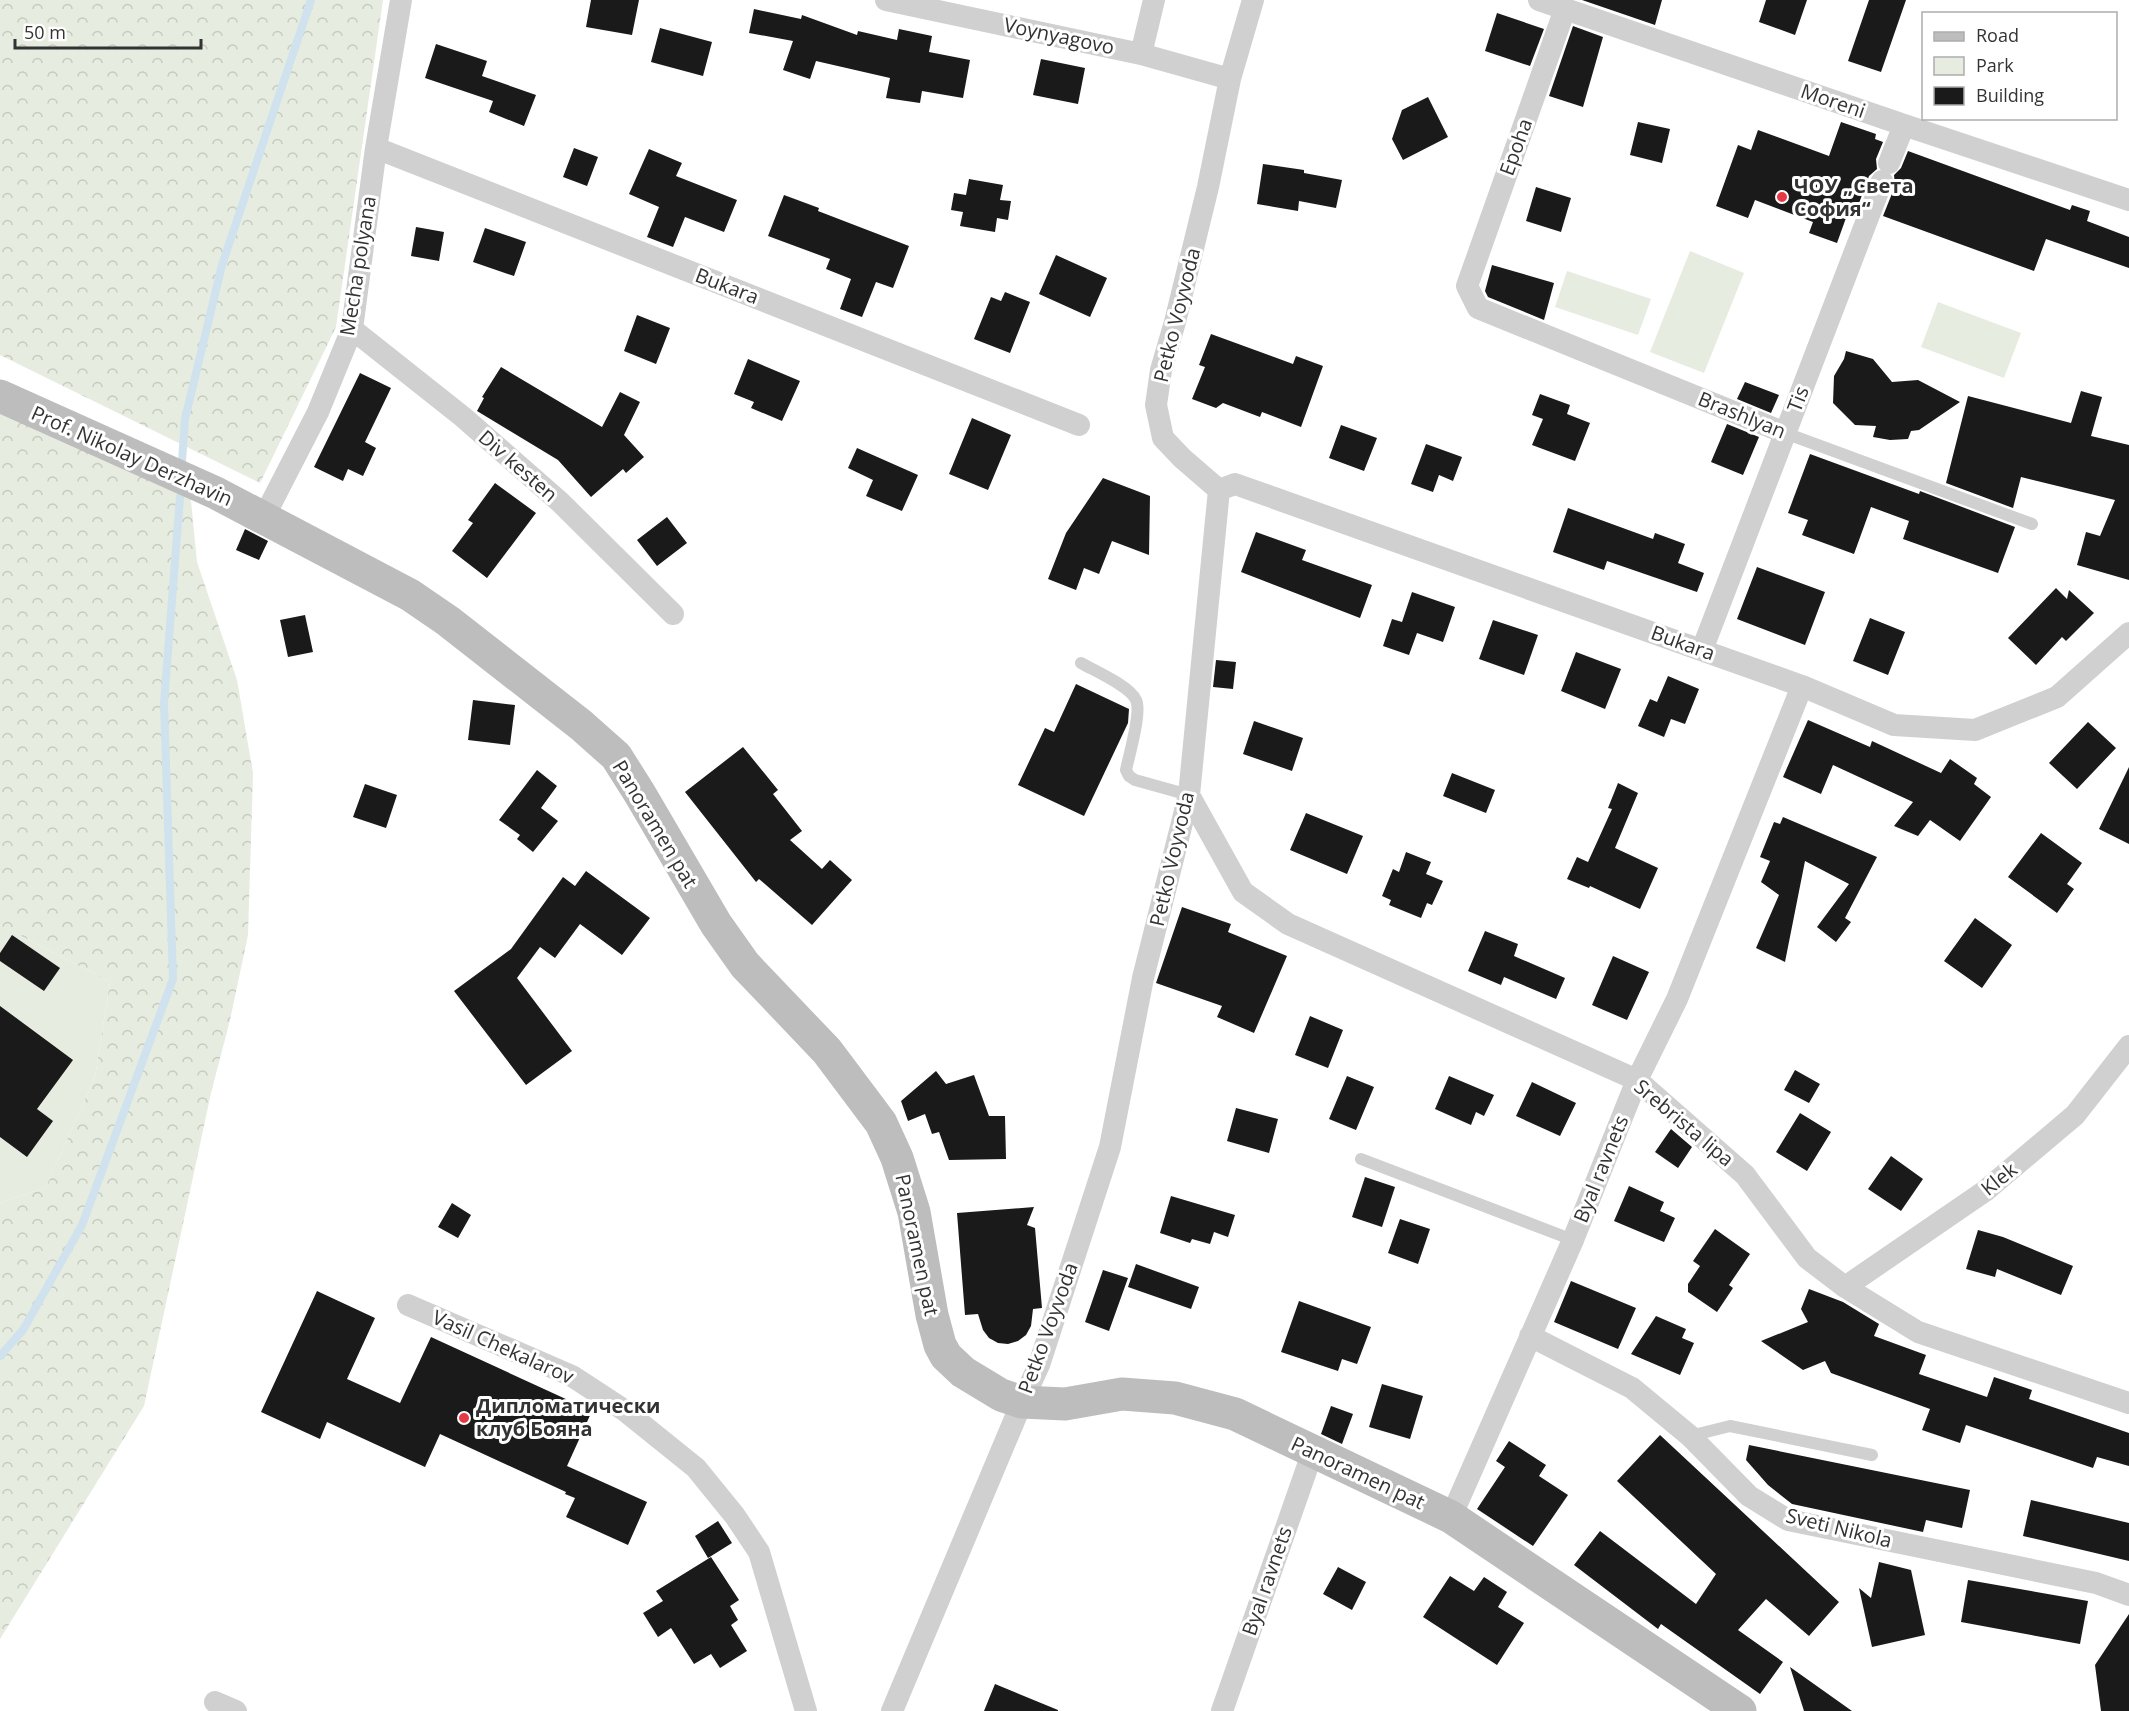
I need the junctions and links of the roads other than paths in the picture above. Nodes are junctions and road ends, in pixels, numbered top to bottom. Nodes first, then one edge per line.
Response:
1 (401, 0) edge
2 (886, 0) edge
3 (1154, 0) edge
4 (1253, 0) edge
5 (1539, 0) edge
6 (1565, 9) junction
7 (1141, 54) junction
8 (1230, 79) junction
9 (1904, 125) junction
10 (375, 148) junction
11 (2129, 200) edge
12 (1467, 286) joint
13 (352, 329) junction
14 (0, 396) edge
15 (1079, 425) dead end
16 (1785, 433) junction
17 (1219, 489) junction
18 (264, 517) junction
19 (2032, 524) dead end
20 (673, 614) dead end
21 (2129, 633) edge
22 (1702, 650) junction
23 (1081, 663) dead end
24 (1802, 686) junction
25 (1189, 795) junction
26 (2129, 1046) edge
27 (1637, 1080) junction
28 (1360, 1159) dead end
29 (1573, 1240) junction
30 (1845, 1287) junction
31 (408, 1305) dead end
32 (1530, 1336) junction
33 (1022, 1402) junction
34 (2129, 1403) edge
35 (1690, 1436) junction
36 (1313, 1451) junction
37 (1872, 1455) dead end
38 (1451, 1517) junction
39 (2129, 1595) edge
40 (215, 1702) dead end
41 (236, 1711) edge
42 (806, 1711) edge
43 (892, 1711) edge
44 (1222, 1711) edge
45 (1740, 1711) edge

1 - 10 street, Mecha polyana
2 - 7 street, Voynyagovo
3 - 7 street
4 - 8 street, Petko Voyvoda
5 - 6 street, Moreni
6 - 9 street, Moreni
6 - 12 street, Epoha
7 - 8 street, Voynyagovo
8 - 17 street, Petko Voyvoda
9 - 11 street, Moreni
9 - 16 street, Tis
10 - 13 street, Mecha polyana
10 - 15 street, Bukara
12 - 16 street, Brashlyan
13 - 18 street, Mecha polyana
13 - 20 street, Div kesten
14 - 18 main road, Prof. Nikolay Derzhavin
16 - 19 lane, Brashlyan
16 - 22 street, Tis
17 - 22 street, Bukara
17 - 25 street, Petko Voyvoda
18 - 33 main road, Panoramen pat
21 - 24 street, Bukara
22 - 24 street, Bukara
23 - 25 lane
24 - 27 street, Byal ravnets
25 - 27 street, Srebrista lipa
25 - 33 street, Petko Voyvoda
26 - 30 street, Klek
27 - 29 street, Byal ravnets
27 - 30 street, Srebrista lipa
28 - 29 lane
29 - 32 street, Byal ravnets
30 - 34 street, Srebrista lipa
31 - 42 street, Vasil Chekalarov
32 - 35 street, Sveti Nikola
32 - 38 street, Byal ravnets
33 - 36 main road, Panoramen pat
33 - 43 street, Petko Voyvoda
35 - 37 lane
35 - 39 street, Sveti Nikola
36 - 38 main road, Panoramen pat
36 - 44 street, Byal ravnets
38 - 45 main road, Panoramen pat
40 - 41 street

